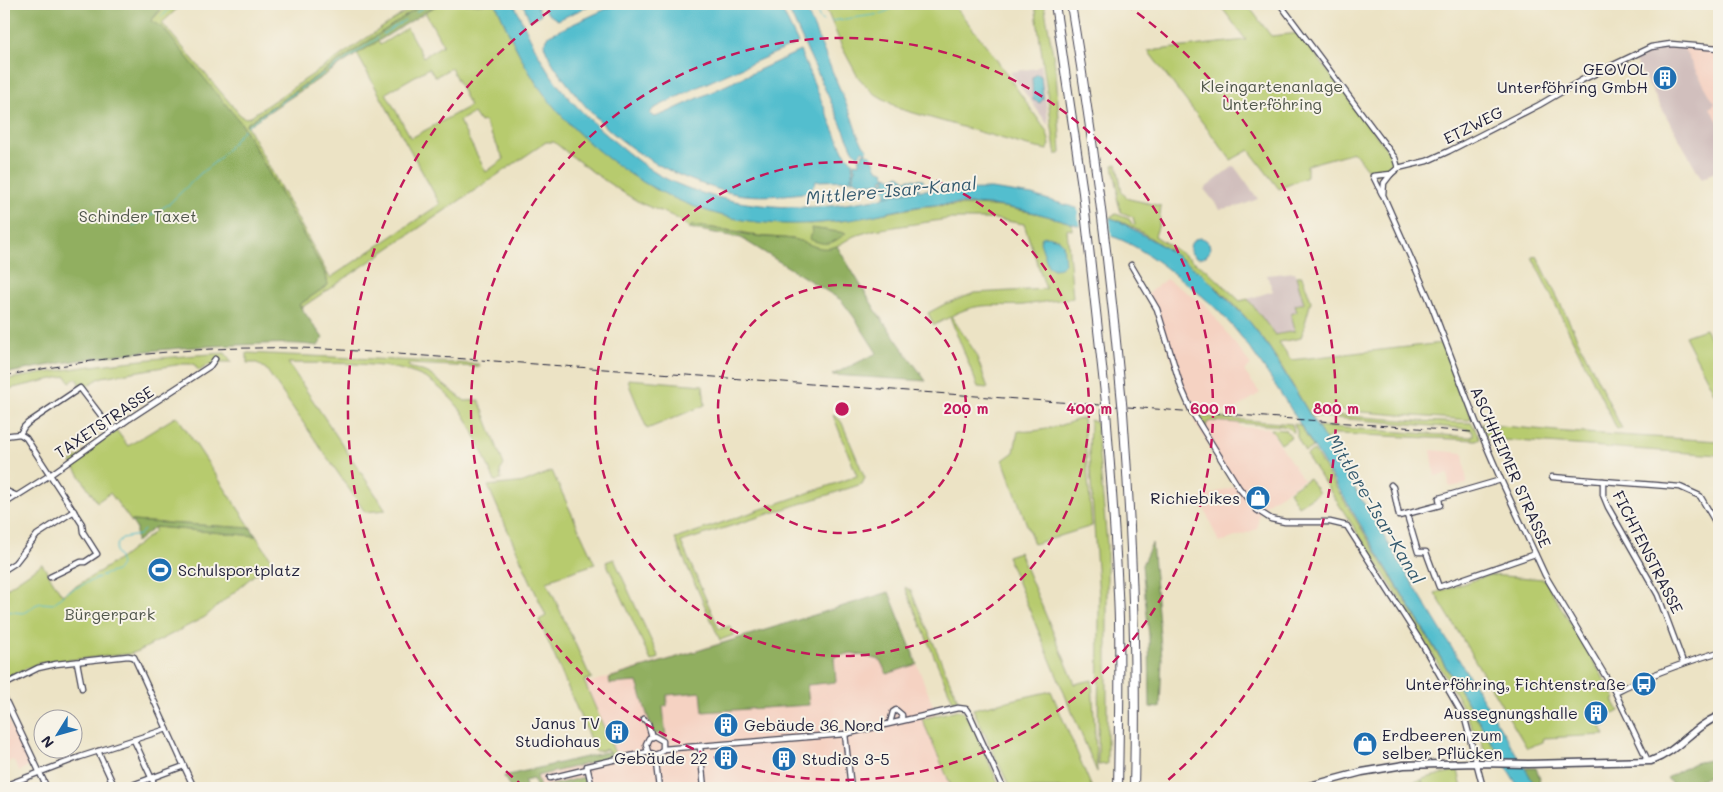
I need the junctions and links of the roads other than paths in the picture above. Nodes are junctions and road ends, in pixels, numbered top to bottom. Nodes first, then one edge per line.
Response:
1 (1055, 4) edge
2 (1071, 4) edge
3 (1280, 4) edge
4 (1719, 48) edge
5 (1398, 168) junction
6 (1391, 174) junction
7 (1383, 195) junction
8 (1131, 265) dead end
9 (216, 359) dead end
10 (112, 430) junction
11 (20, 434) junction
12 (4, 436) edge
13 (50, 474) junction
14 (1552, 477) dead end
15 (1501, 480) junction
16 (1603, 481) junction
17 (1391, 485) dead end
18 (4, 490) edge
19 (17, 496) junction
20 (4, 504) edge
21 (74, 511) junction
22 (1407, 515) junction
23 (1719, 528) edge
24 (1535, 554) junction
25 (4, 570) edge
26 (50, 577) dead end
27 (1719, 652) edge
28 (77, 662) junction
29 (1683, 662) junction
30 (4, 685) edge
31 (82, 688) dead end
32 (1615, 692) junction
33 (4, 697) edge
34 (1719, 716) edge
35 (644, 719) dead end
36 (902, 720) junction
37 (890, 723) junction
38 (166, 729) junction
39 (846, 734) junction
40 (652, 737) junction
41 (134, 740) junction
42 (700, 747) junction
43 (663, 749) junction
44 (98, 751) junction
45 (648, 752) junction
46 (655, 754) junction
47 (1648, 761) junction
48 (1476, 763) junction
49 (184, 766) junction
50 (587, 769) junction
51 (39, 772) junction
52 (151, 778) junction
53 (550, 778) dead end
54 (4, 786) edge
55 (47, 788) edge
56 (114, 788) edge
57 (124, 788) edge
58 (156, 788) edge
59 (194, 788) edge
60 (592, 788) edge
61 (659, 788) edge
62 (704, 788) edge
63 (851, 788) edge
64 (1003, 788) edge
65 (1118, 788) edge
66 (1134, 788) edge
67 (1302, 788) edge
68 (1483, 788) edge

1 - 65 highway
2 - 66 highway
3 - 5 street
4 - 5 street, ETZWEG
5 - 6 street, ETZWEG
6 - 7 street
6 - 7 street, ASCHHEIMER STRASSE
7 - 15 street, ASCHHEIMER STRASSE
8 - 48 street
9 - 10 street, TAXETSTRASSE
10 - 11 street
10 - 13 street, TAXETSTRASSE
11 - 12 street
11 - 13 street
13 - 19 street, TAXETSTRASSE
13 - 21 street
14 - 16 street
15 - 22 street
15 - 24 street, ASCHHEIMER STRASSE
16 - 23 street
16 - 29 street, FICHTENSTRASSE
17 - 22 street
18 - 19 street
19 - 20 street, TAXETSTRASSE
21 - 25 street
21 - 26 street
22 - 24 street
24 - 32 street, ASCHHEIMER STRASSE
27 - 29 street
28 - 30 street
28 - 31 street
28 - 38 street
29 - 32 street
32 - 47 street, ASCHHEIMER STRASSE
33 - 51 street
34 - 47 main road
35 - 40 street
36 - 37 street
36 - 37 street
36 - 64 street
37 - 39 street
38 - 41 street
38 - 49 street
39 - 42 street
39 - 63 street
40 - 43 street
40 - 45 street
41 - 44 street
41 - 52 street
42 - 43 street
42 - 62 street
43 - 46 street
44 - 51 street
44 - 56 street
45 - 46 street
45 - 50 street
46 - 61 street
47 - 48 main road
48 - 67 main road
48 - 68 street
49 - 52 street
49 - 59 street
50 - 53 street
50 - 60 street
51 - 54 street
51 - 55 street
52 - 57 street
52 - 58 street

